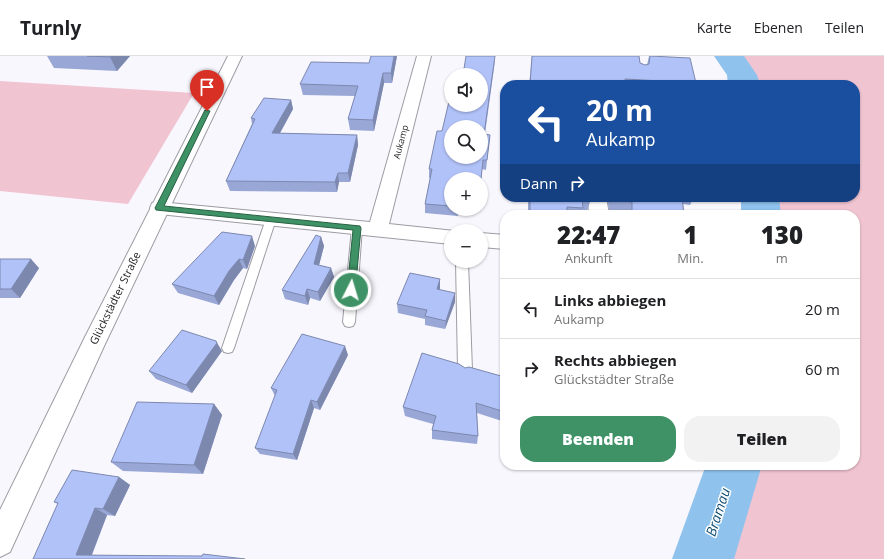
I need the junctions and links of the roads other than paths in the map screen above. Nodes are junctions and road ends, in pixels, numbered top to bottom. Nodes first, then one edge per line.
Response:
1 (235, 56) edge
2 (424, 56) edge
3 (159, 208) junction
4 (271, 219) junction
5 (357, 228) junction
6 (378, 229) junction
7 (444, 236) edge
8 (488, 241) edge
9 (500, 242) edge
10 (462, 268) edge
11 (349, 322) dead end
12 (228, 348) dead end
13 (465, 370) edge
14 (0, 542) edge

1 - 3 street, Glückstädter Straße
2 - 6 street, Aukamp
3 - 4 street
3 - 14 street, Glückstädter Straße
4 - 5 street
4 - 12 lane
5 - 6 street
5 - 11 lane
6 - 7 street
8 - 9 street
10 - 13 lane

